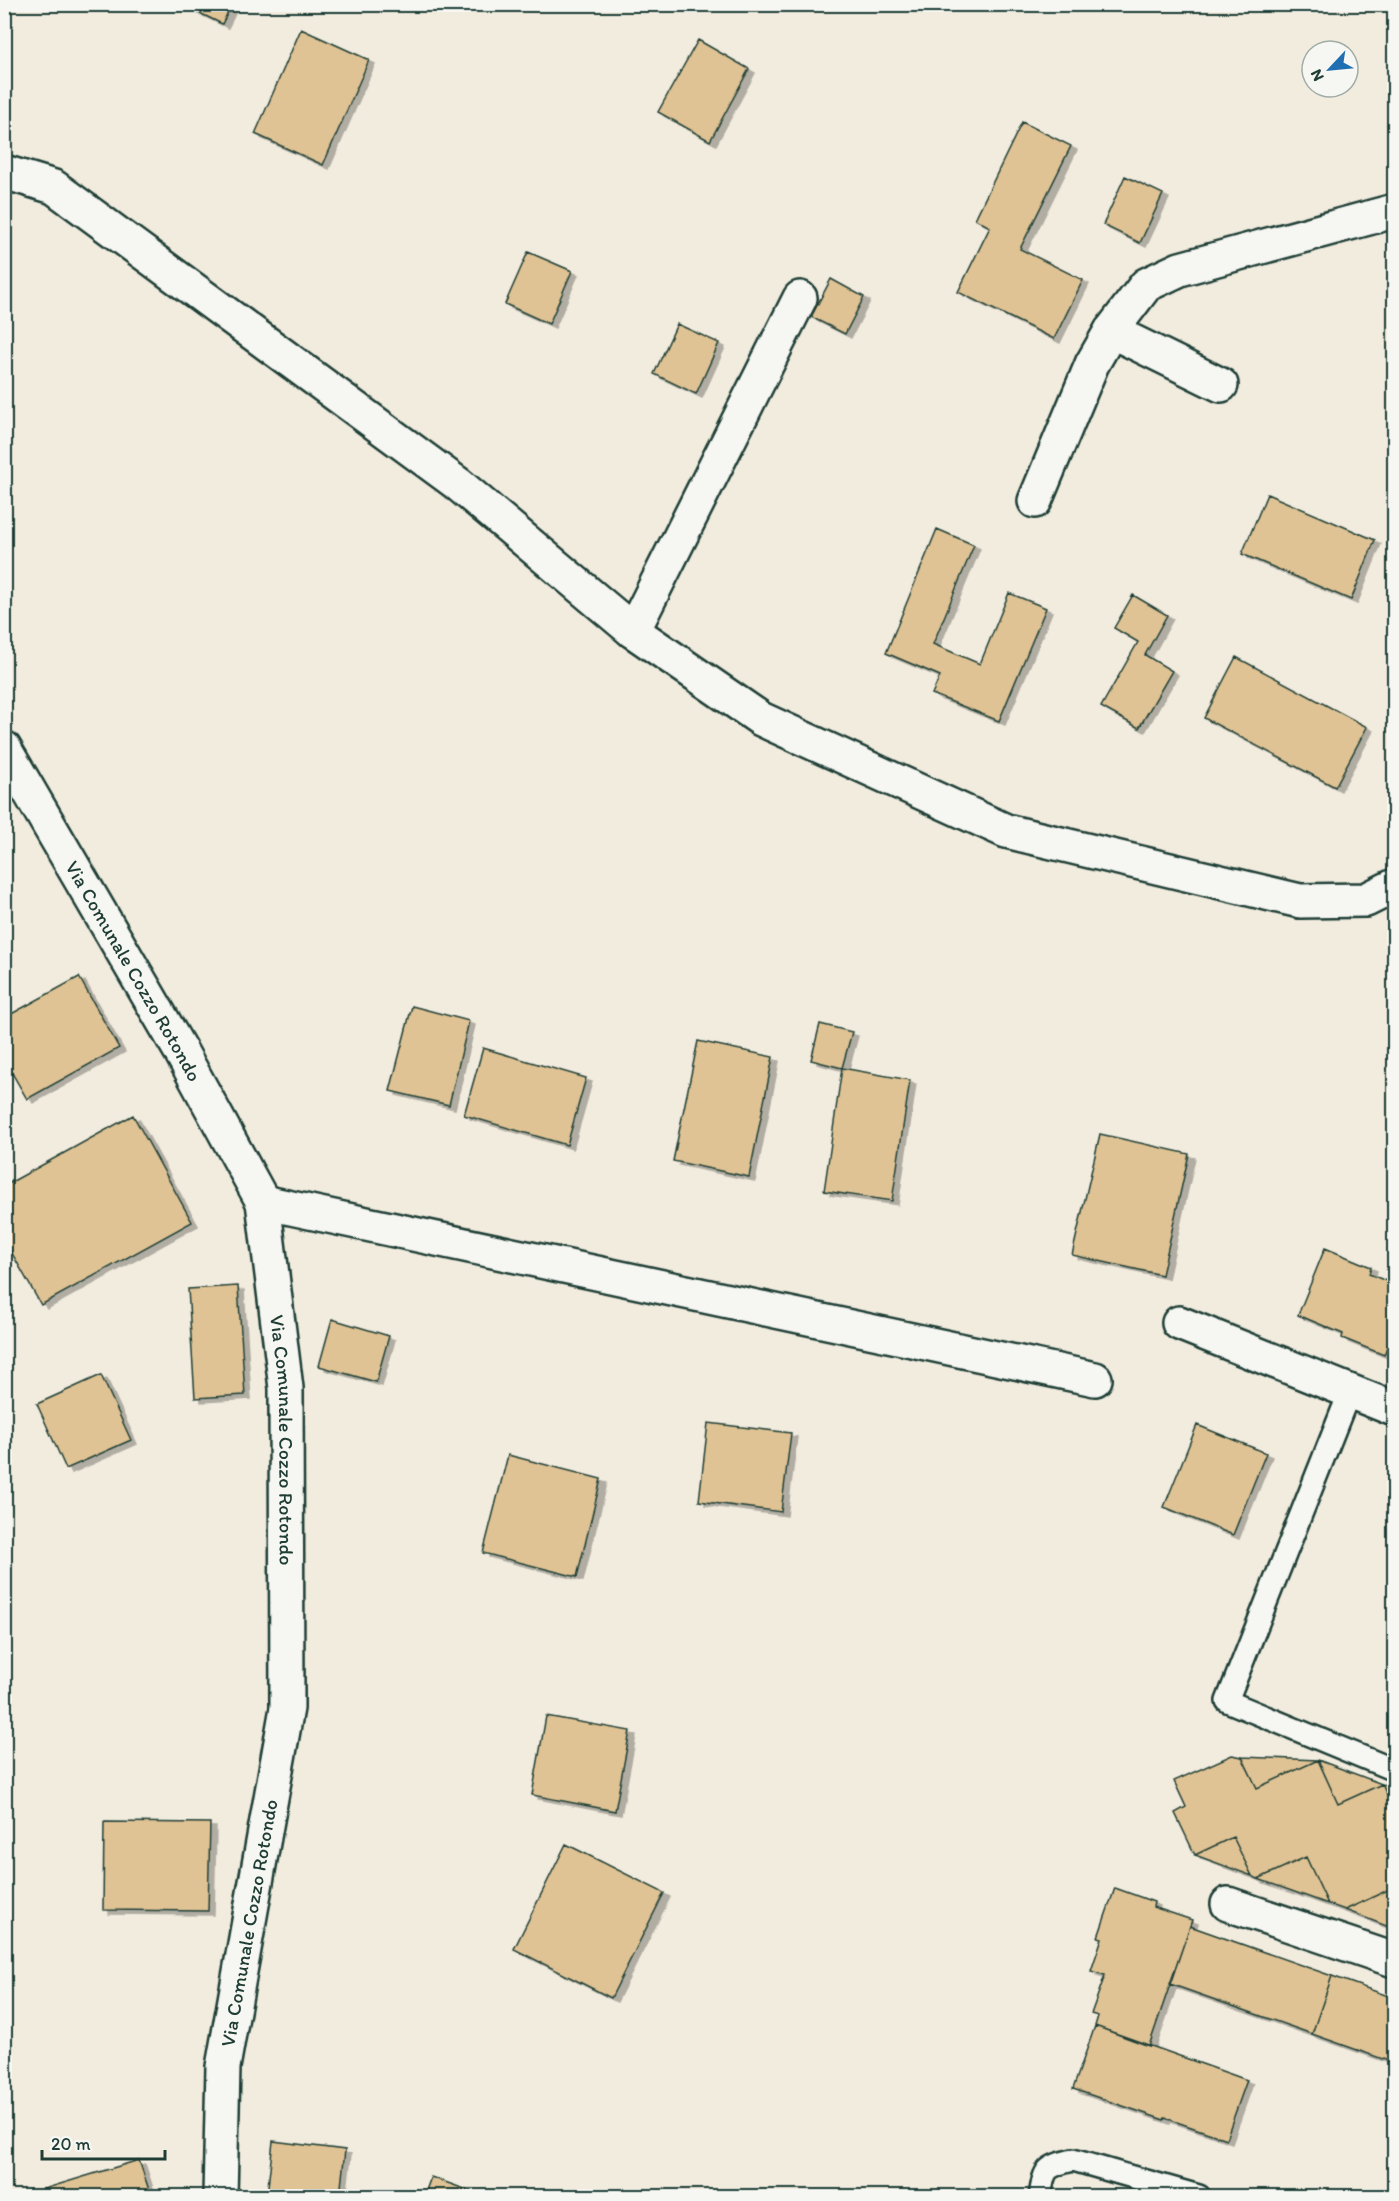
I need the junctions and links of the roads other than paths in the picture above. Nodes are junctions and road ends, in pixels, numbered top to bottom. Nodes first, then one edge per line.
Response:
1 (4, 172) edge
2 (1395, 211) edge
3 (800, 298) dead end
4 (1111, 331) junction
5 (1221, 385) dead end
6 (1035, 501) dead end
7 (633, 631) junction
8 (4, 748) edge
9 (1395, 886) edge
10 (263, 1202) junction
11 (1179, 1323) dead end
12 (1095, 1379) dead end
13 (1350, 1391) junction
14 (1395, 1408) edge
15 (1395, 1770) edge
16 (1228, 1904) dead end
17 (1395, 1960) edge
18 (220, 2196) edge
19 (1040, 2196) edge
20 (1199, 2196) edge

1 - 7 street
2 - 4 street
3 - 7 street
4 - 5 street
4 - 6 street
7 - 9 street
8 - 10 street, Via Comunale Cozzo Rotondo
10 - 12 street
10 - 18 street, Via Comunale Cozzo Rotondo
11 - 13 street
13 - 14 street
13 - 15 lane
16 - 17 street
19 - 20 lane

